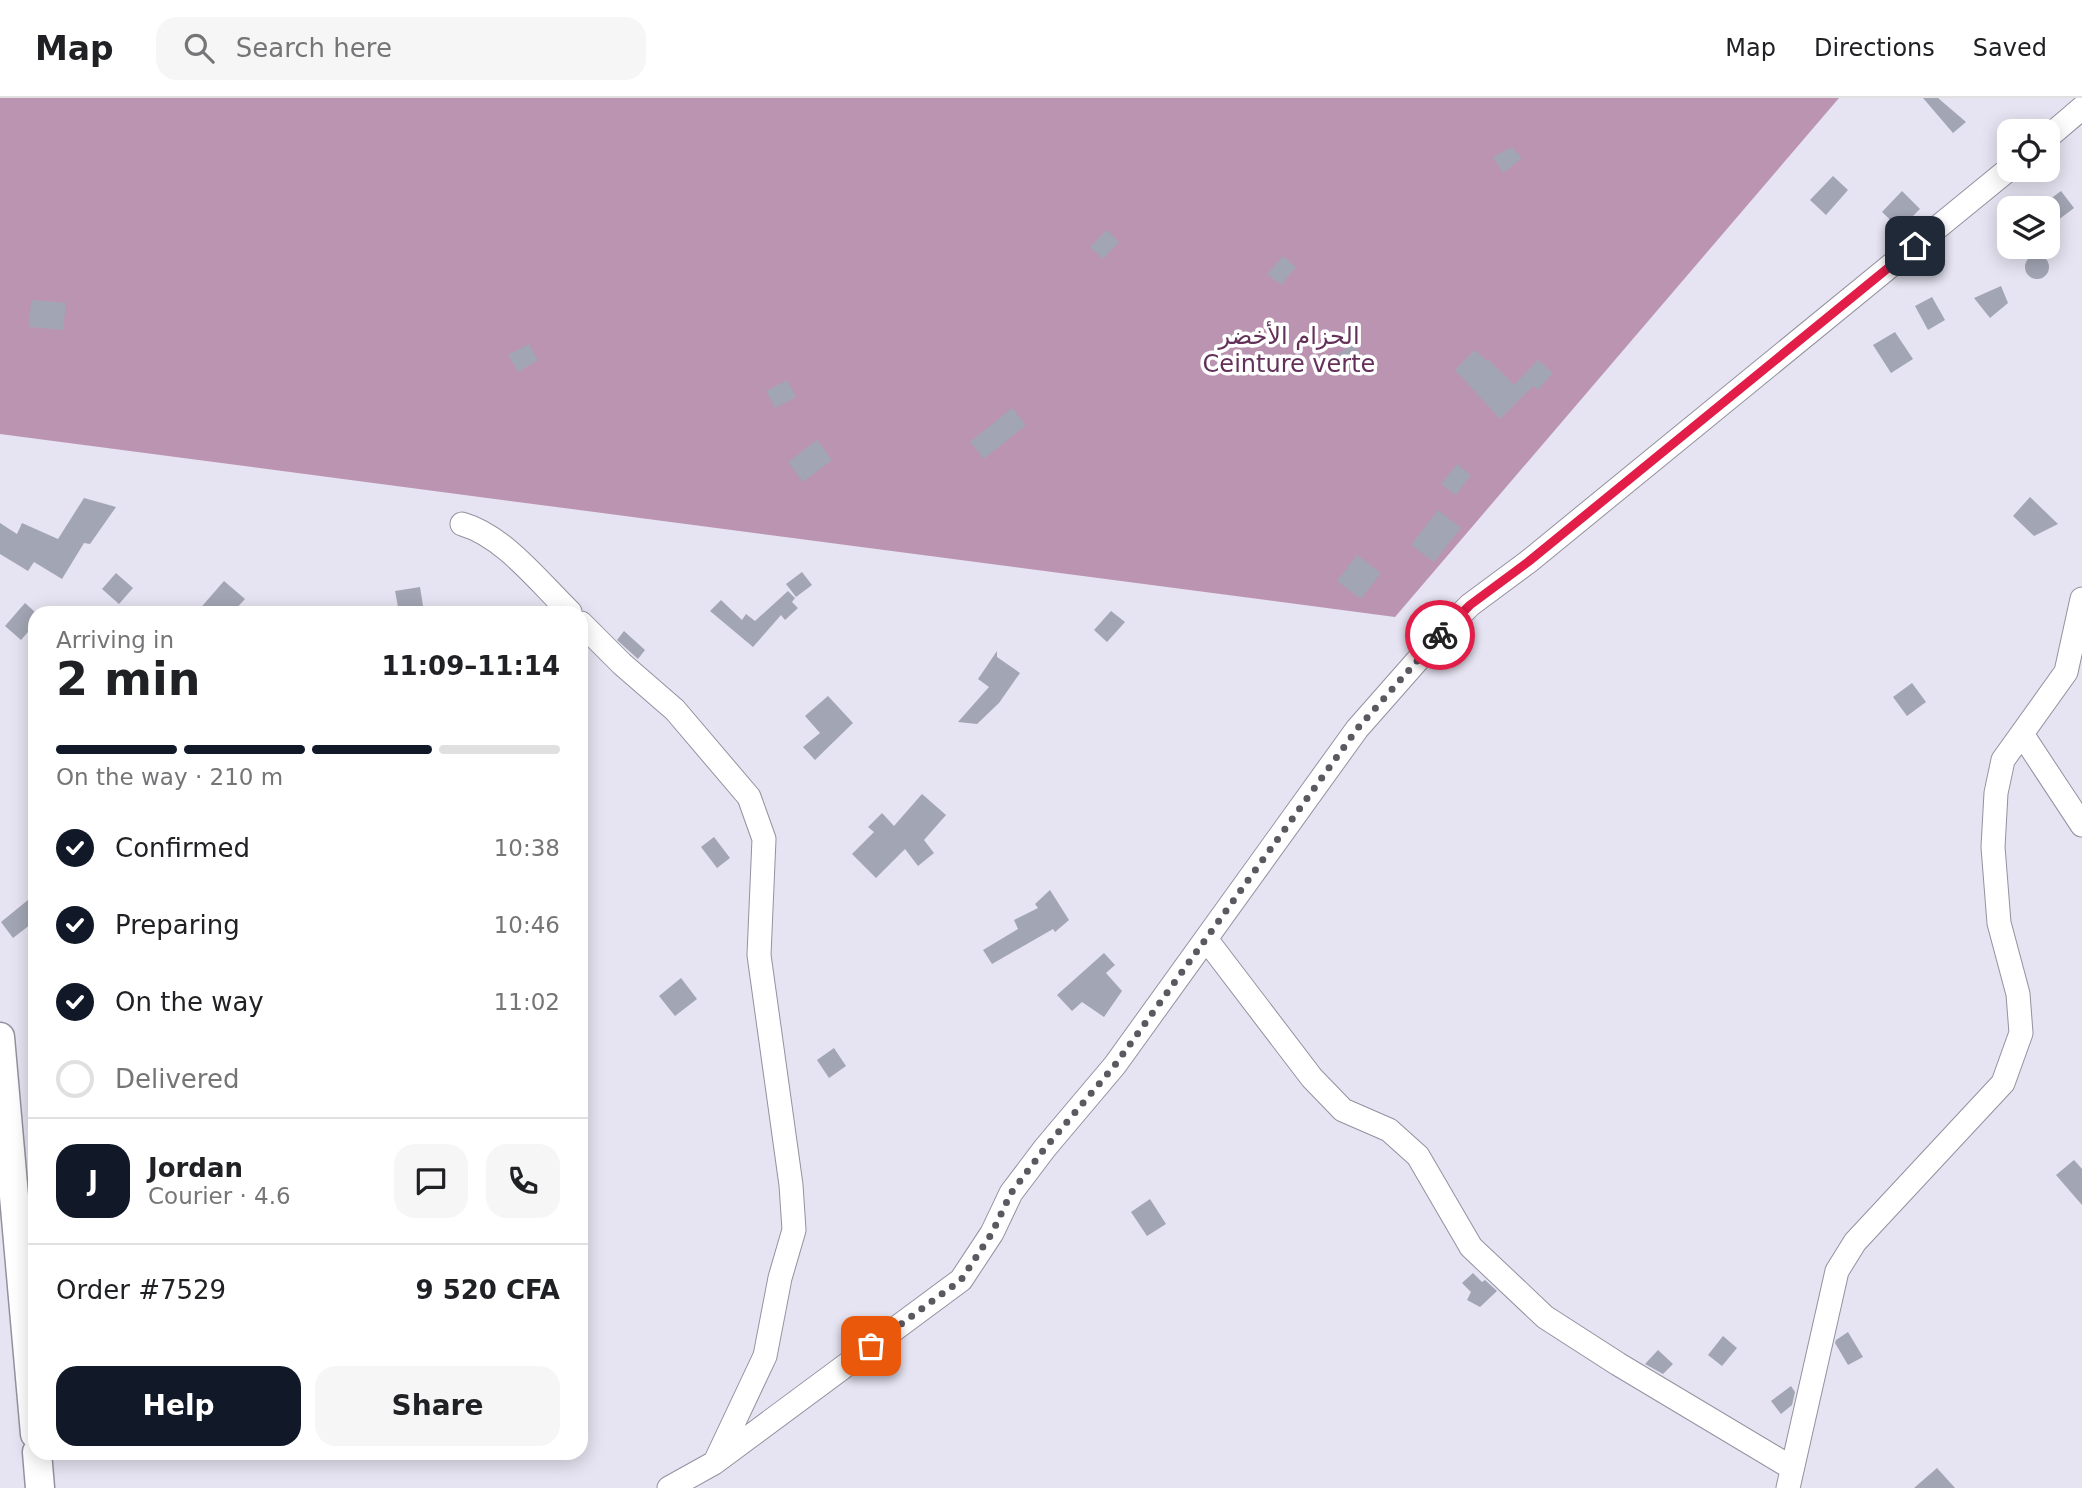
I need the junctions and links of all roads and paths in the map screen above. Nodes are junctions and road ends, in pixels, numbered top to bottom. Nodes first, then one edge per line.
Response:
1 (2082, 108) edge
2 (2060, 127) edge
3 (1997, 179) edge
4 (461, 524) dead end
5 (2082, 599) edge
6 (564, 606) edge
7 (588, 630) edge
8 (2022, 734) junction
9 (2082, 825) edge
10 (1206, 939) junction
11 (0, 1037) edge
12 (28, 1355) edge
13 (38, 1460) edge
14 (714, 1462) junction
15 (1790, 1478) edge
16 (40, 1488) edge
17 (669, 1488) edge

1 - 2 street
3 - 10 street
4 - 6 street
5 - 8 street
7 - 14 street
8 - 9 street
8 - 15 street
10 - 14 street
10 - 15 street
11 - 12 street
13 - 16 street
14 - 17 street

